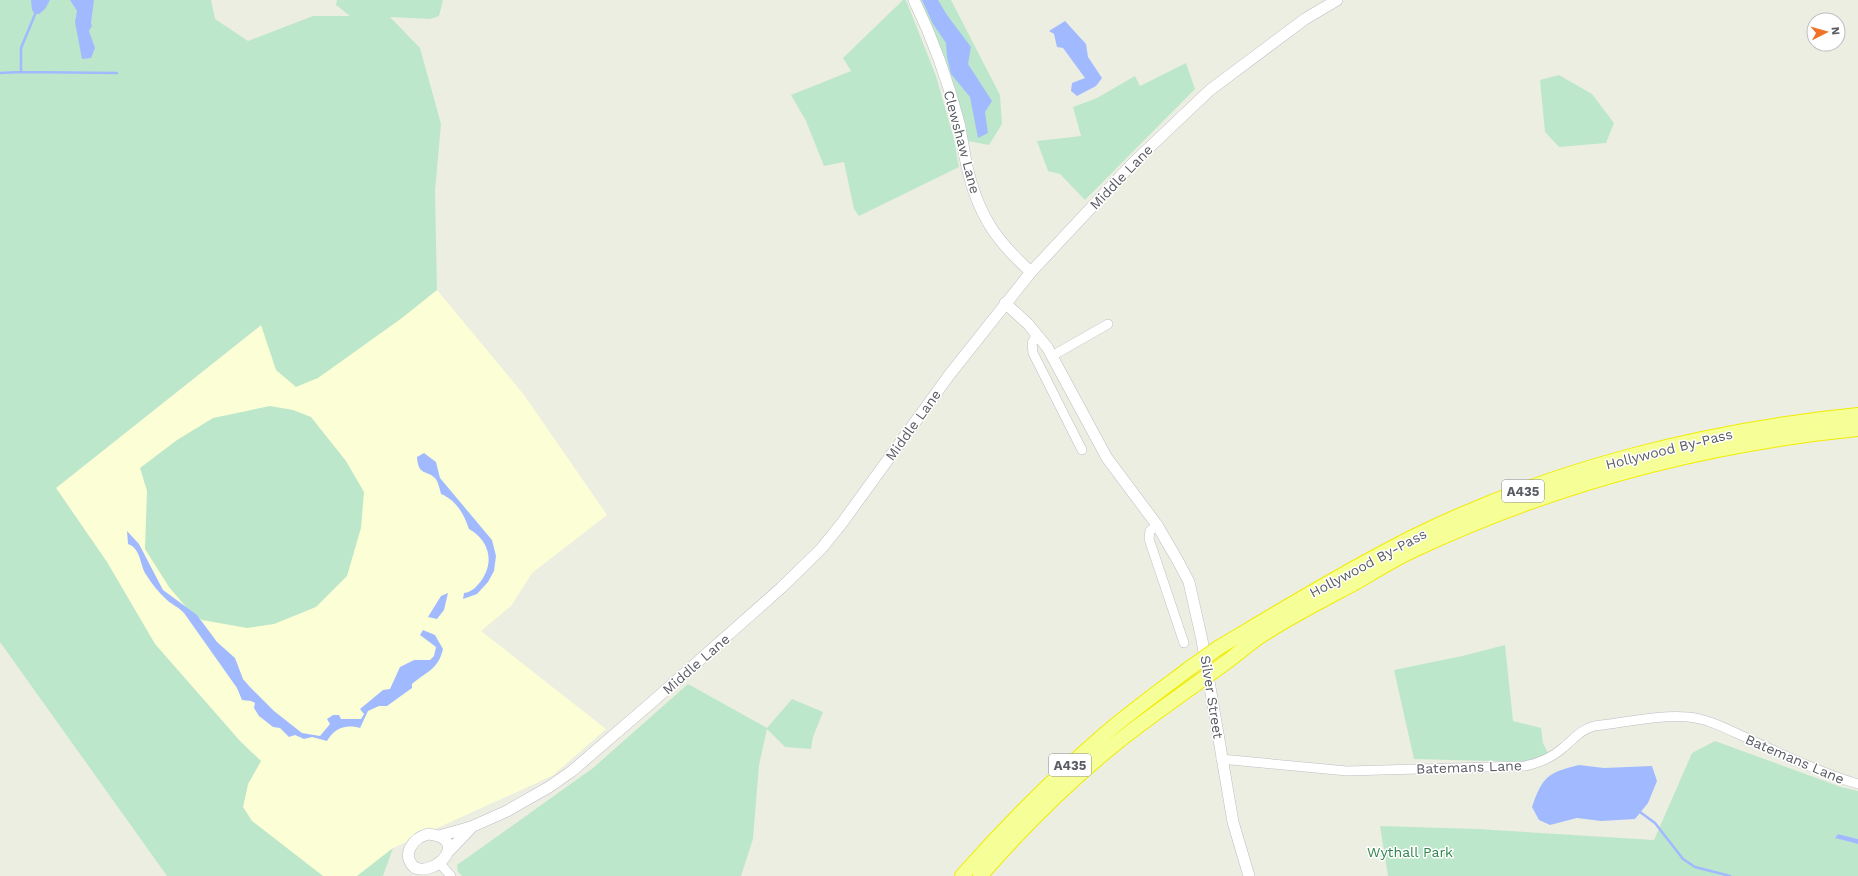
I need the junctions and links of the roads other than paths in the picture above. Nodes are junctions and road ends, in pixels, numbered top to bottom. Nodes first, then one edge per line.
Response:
1 (914, 0) edge
2 (1337, 0) edge
3 (1031, 272) junction
4 (1005, 303) junction
5 (1108, 324) dead end
6 (1037, 334) junction
7 (1052, 356) junction
8 (1858, 415) edge
9 (1858, 429) edge
10 (1082, 450) dead end
11 (1157, 525) junction
12 (1184, 643) dead end
13 (1221, 759) junction
14 (1858, 784) edge
15 (471, 827) junction
16 (439, 836) junction
17 (449, 851) junction
18 (410, 860) junction
19 (434, 871) edge
20 (409, 876) edge
21 (451, 876) edge
22 (962, 876) edge
23 (980, 876) edge
24 (1249, 876) edge

1 - 3 street, Clewshaw Lane
2 - 3 street, Middle Lane
3 - 4 street, Middle Lane
4 - 6 street, Silver Street
4 - 15 street, Middle Lane
5 - 7 street
6 - 7 street, Silver Street
6 - 10 street
7 - 11 street, Silver Street
8 - 22 highway, Hollywood By-Pass / A435, bridge
9 - 23 highway, Hollywood By-Pass / A435, bridge
11 - 12 street
11 - 13 street, Silver Street
13 - 14 street, Batemans Lane
13 - 24 street, Silver Street
15 - 16 street, Middle Lane
15 - 17 street, Middle Lane
16 - 17 street
16 - 18 street, Middle Lane
17 - 19 street, Middle Lane
18 - 19 street
18 - 20 street, Middle Lane
19 - 21 street

